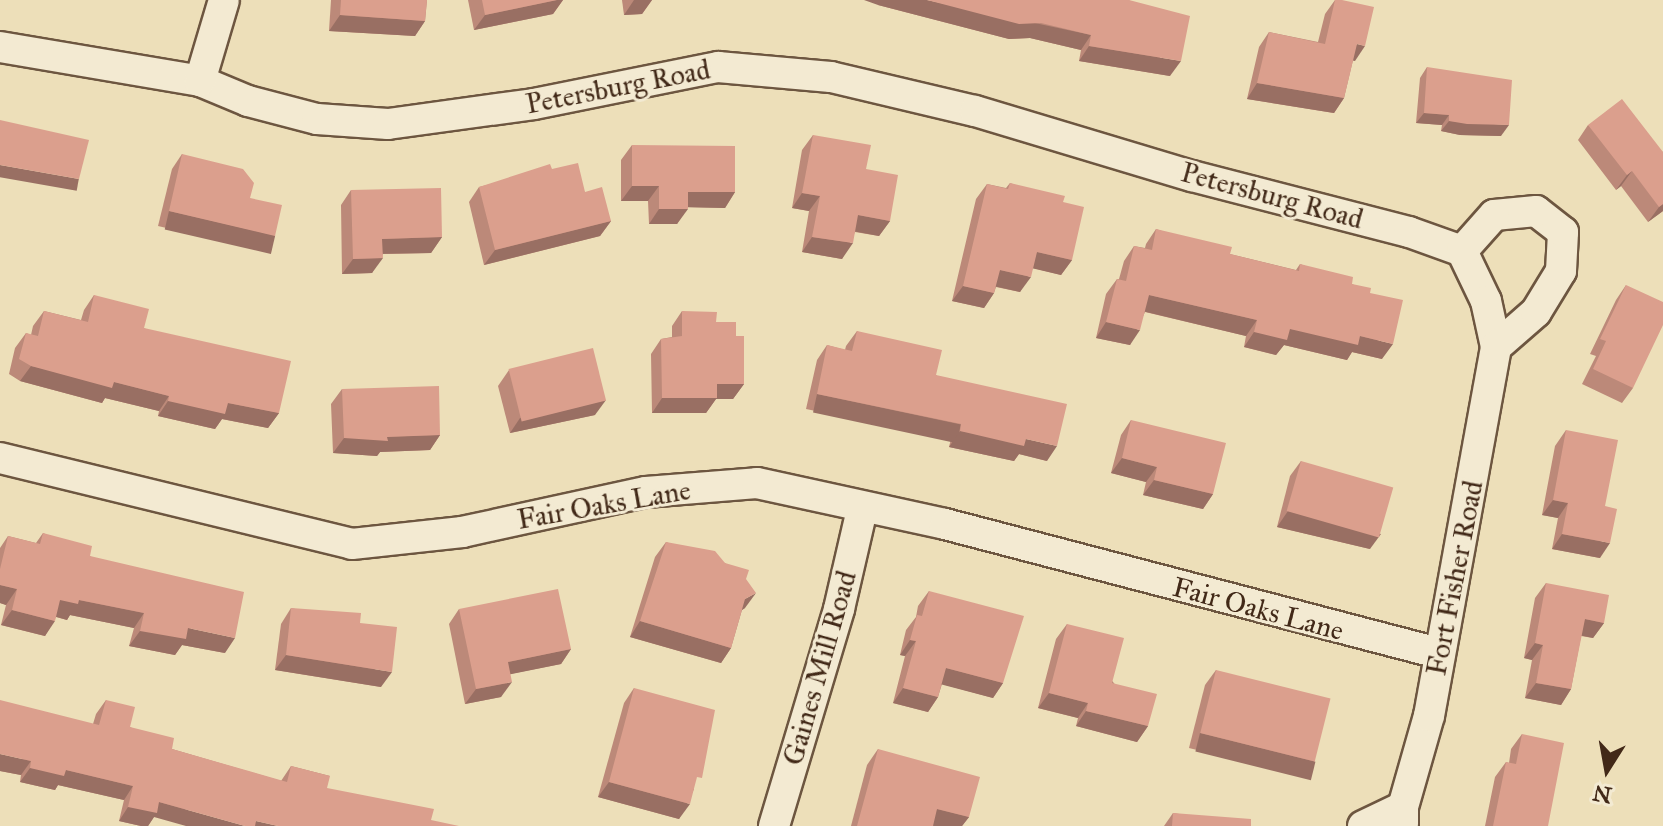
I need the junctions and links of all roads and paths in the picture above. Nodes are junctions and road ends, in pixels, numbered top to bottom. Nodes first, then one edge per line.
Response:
1 (224, 0) edge
2 (0, 47) edge
3 (200, 81) junction
4 (1462, 251) junction
5 (1496, 347) junction
6 (0, 458) edge
7 (862, 509) junction
8 (1438, 653) junction
9 (1403, 816) edge
10 (774, 826) edge
11 (1363, 826) edge

1 - 3 street
2 - 3 street, Petersburg Road
3 - 4 street, Petersburg Road
4 - 5 street, Fort Fisher Road
4 - 5 street
5 - 8 street, Fort Fisher Road
6 - 7 street, Fair Oaks Lane
7 - 8 street, Fair Oaks Lane
7 - 10 street, Gaines Mill Road
8 - 9 street, Fort Fisher Road
9 - 11 street, Fort Fisher Road

